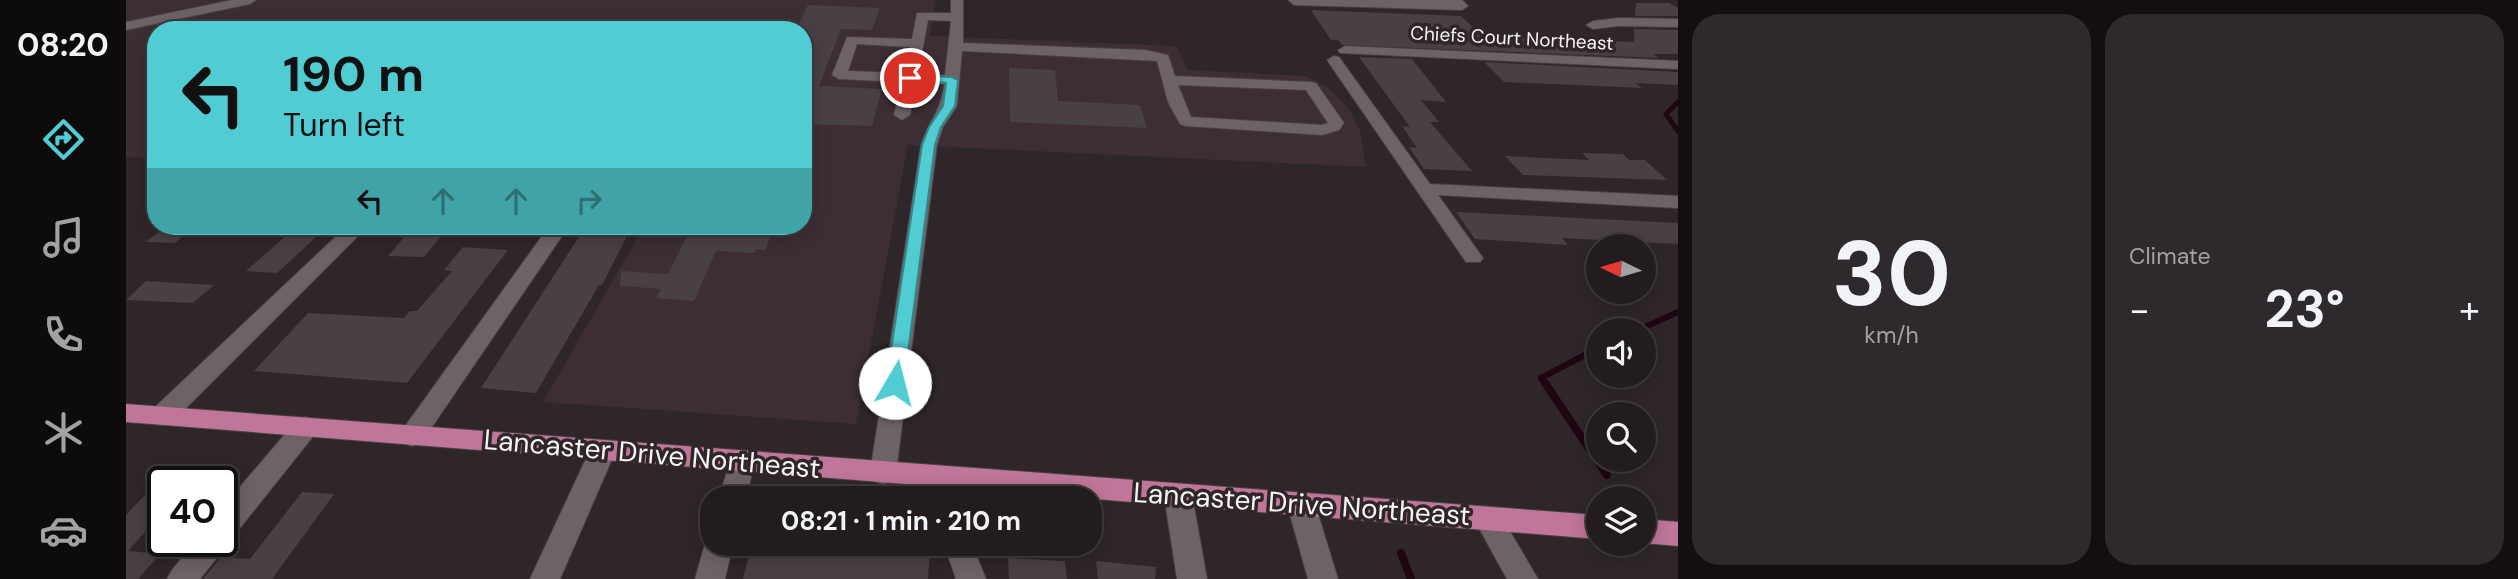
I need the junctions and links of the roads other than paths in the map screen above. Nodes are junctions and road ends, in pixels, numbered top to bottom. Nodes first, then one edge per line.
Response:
1 (250, 0) edge
2 (922, 0) edge
3 (1455, 0) edge
4 (1294, 1) edge
5 (1339, 1) edge
6 (957, 8) edge
7 (922, 16) junction
8 (150, 21) edge
9 (147, 22) edge
10 (1678, 23) edge
11 (1593, 25) dead end
12 (126, 26) edge
13 (918, 43) junction
14 (956, 47) junction
15 (1678, 65) edge
16 (910, 78) junction
17 (952, 80) junction
18 (1170, 80) junction
19 (902, 116) dead end
20 (1425, 189) junction
21 (1678, 202) edge
22 (349, 235) edge
23 (552, 235) edge
24 (1473, 257) dead end
25 (126, 413) edge
26 (162, 416) junction
27 (306, 427) junction
28 (412, 436) junction
29 (603, 450) junction
30 (742, 461) junction
31 (883, 473) junction
32 (735, 486) edge
33 (944, 486) edge
34 (1102, 493) edge
35 (1178, 495) junction
36 (1301, 504) junction
37 (238, 510) edge
38 (1488, 519) junction
39 (1586, 526) edge
40 (1656, 532) edge
41 (1678, 534) edge
42 (716, 556) edge
43 (962, 556) edge
44 (200, 557) edge
45 (182, 579) edge
46 (545, 579) edge
47 (710, 579) edge
48 (971, 579) edge
49 (1192, 579) edge
50 (1323, 579) edge
51 (1523, 579) edge

1 - 8 street
2 - 7 street
3 - 5 street
4 - 5 street
6 - 7 street
6 - 14 street
7 - 13 street
9 - 12 street
10 - 11 street
13 - 16 street
13 - 16 street
14 - 17 street
14 - 18 street
15 - 20 street, Chiefs Court Northeast
16 - 17 street
16 - 19 street
17 - 31 street
18 - 18 street
20 - 21 street
20 - 24 street
22 - 26 street
23 - 28 street
25 - 26 main road, Lancaster Drive Northeast
26 - 27 main road, Lancaster Drive Northeast
27 - 28 main road, Lancaster Drive Northeast
27 - 37 street
28 - 29 main road, Lancaster Drive Northeast
29 - 30 main road, Lancaster Drive Northeast
29 - 46 street
30 - 31 main road, Lancaster Drive Northeast
30 - 32 street
31 - 33 main road, Lancaster Drive Northeast
34 - 35 main road, Lancaster Drive Northeast
35 - 36 main road, Lancaster Drive Northeast
35 - 49 street
36 - 38 main road, Lancaster Drive Northeast
36 - 50 street
38 - 39 main road, Lancaster Drive Northeast
38 - 51 street
40 - 41 main road
42 - 47 street
43 - 48 street
44 - 45 street

